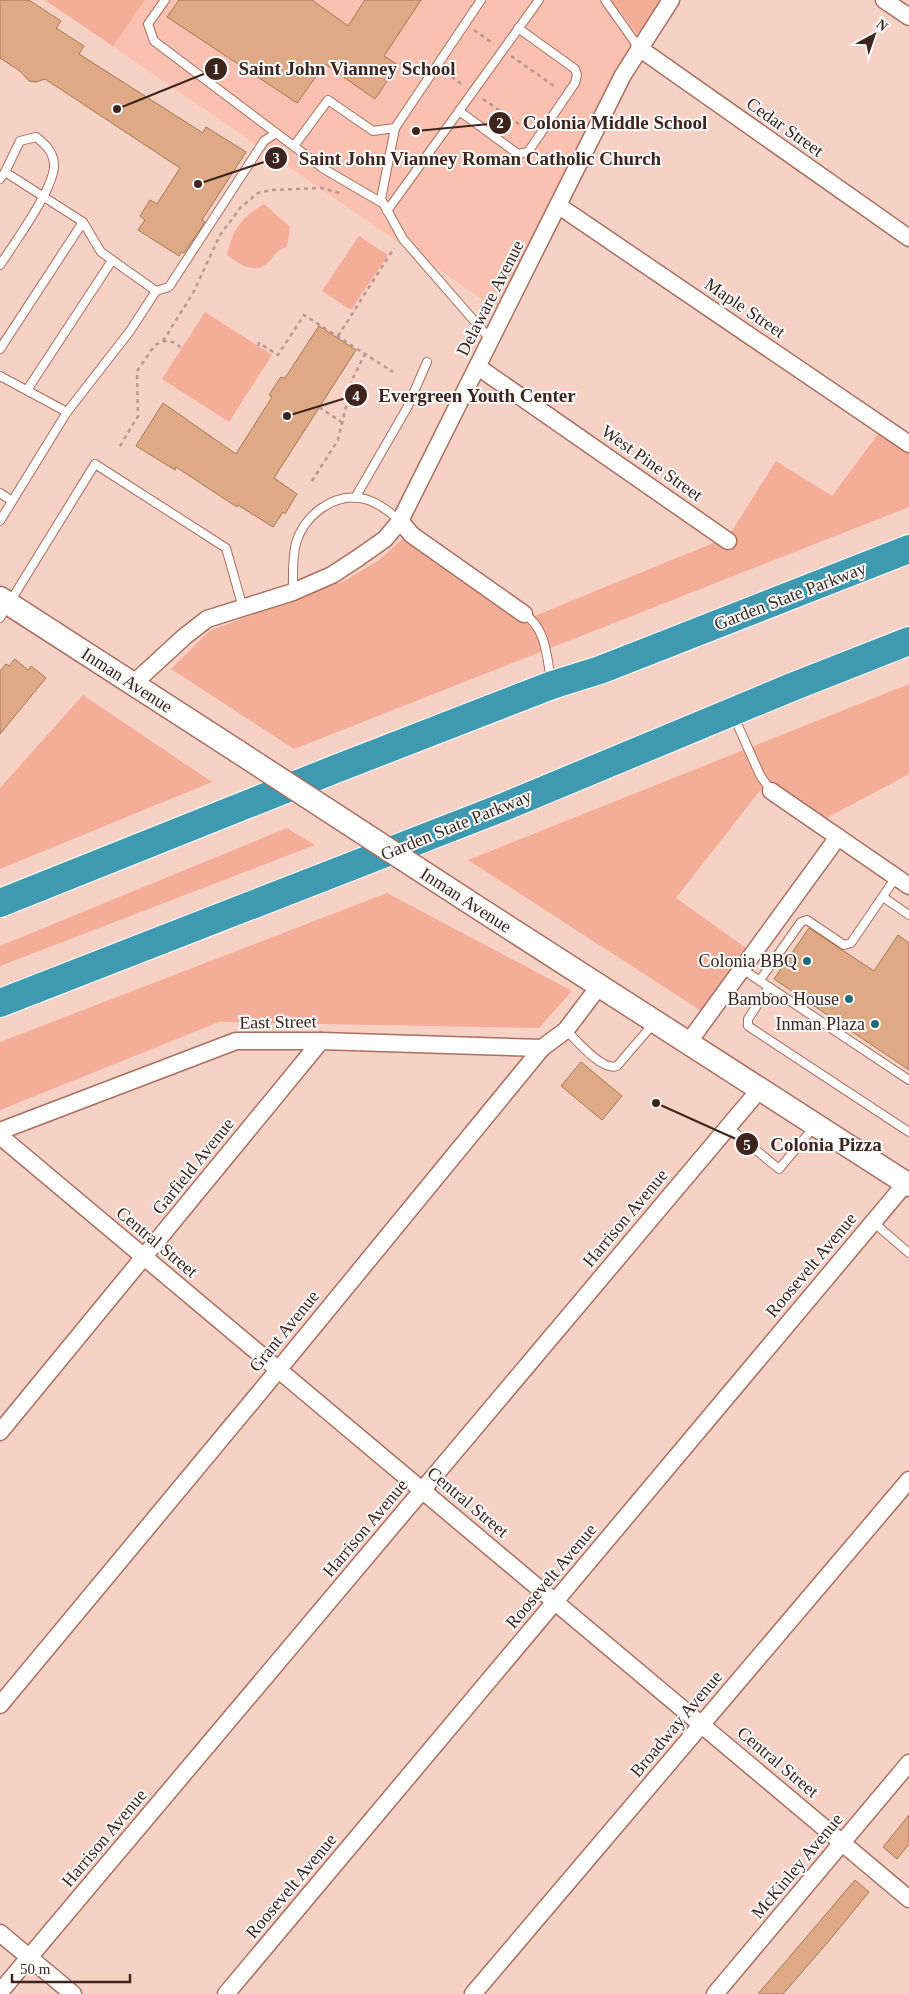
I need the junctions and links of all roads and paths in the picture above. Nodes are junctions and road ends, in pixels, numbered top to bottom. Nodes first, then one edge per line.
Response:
1 (165, 0) edge
2 (481, 0) edge
3 (539, 0) edge
4 (605, 0) edge
5 (671, 0) edge
6 (884, 0) edge
7 (909, 17) edge
8 (518, 28) junction
9 (473, 29) dead end
10 (494, 44) dead end
11 (639, 48) junction
12 (508, 53) dead end
13 (444, 72) dead end
14 (465, 86) dead end
15 (557, 88) dead end
16 (479, 96) dead end
17 (459, 110) junction
18 (395, 128) junction
19 (276, 133) junction
20 (533, 134) dead end
21 (294, 146) junction
22 (5, 172) junction
23 (0, 179) edge
24 (341, 193) dead end
25 (44, 197) junction
26 (559, 206) junction
27 (386, 208) junction
28 (83, 222) junction
29 (909, 238) edge
30 (394, 248) dead end
31 (111, 262) junction
32 (0, 265) edge
33 (156, 291) junction
34 (338, 336) junction
35 (164, 341) junction
36 (492, 341) junction
37 (258, 346) dead end
38 (182, 348) dead end
39 (0, 349) edge
40 (365, 354) junction
41 (427, 362) dead end
42 (478, 367) junction
43 (392, 372) dead end
44 (0, 376) edge
45 (27, 390) junction
46 (319, 407) dead end
47 (67, 412) junction
48 (342, 423) junction
49 (909, 444) edge
50 (120, 446) dead end
51 (312, 481) dead end
52 (0, 493) edge
53 (355, 498) junction
54 (12, 501) junction
55 (0, 521) edge
56 (400, 521) junction
57 (728, 541) dead end
58 (909, 549) edge
59 (293, 592) junction
60 (3, 606) edge
61 (242, 608) junction
62 (524, 614) joint
63 (909, 641) edge
64 (133, 684) junction
65 (552, 685) junction
66 (732, 712) junction
67 (771, 791) joint
68 (838, 837) junction
69 (902, 882) edge
70 (883, 897) junction
71 (0, 903) edge
72 (909, 915) edge
73 (742, 969) junction
74 (760, 980) junction
75 (600, 985) junction
76 (769, 986) junction
77 (0, 1003) edge
78 (655, 1022) junction
79 (566, 1030) junction
80 (321, 1041) junction
81 (688, 1043) junction
82 (542, 1048) junction
83 (909, 1080) edge
84 (760, 1089) junction
85 (816, 1124) junction
86 (728, 1127) junction
87 (0, 1131) edge
88 (909, 1132) edge
89 (0, 1136) edge
90 (908, 1184) edge
91 (874, 1222) junction
92 (909, 1252) edge
93 (144, 1257) junction
94 (279, 1369) junction
95 (0, 1432) edge
96 (909, 1480) edge
97 (423, 1490) junction
98 (556, 1601) junction
99 (0, 1704) edge
100 (702, 1724) junction
101 (909, 1763) edge
102 (843, 1844) junction
103 (909, 1899) edge
104 (0, 1933) edge
105 (29, 1957) junction
106 (0, 1992) edge
107 (73, 1994) edge
108 (226, 1994) edge
109 (473, 1994) edge
110 (715, 1994) edge

1 - 19 lane
2 - 18 lane
3 - 8 lane
4 - 11 lane
5 - 11 street, Delaware Avenue
6 - 7 street
8 - 17 lane
8 - 17 lane
9 - 10 path
11 - 26 street, Delaware Avenue
11 - 29 street, Cedar Street
12 - 15 path
13 - 14 path
16 - 20 path
17 - 27 lane
18 - 21 lane
18 - 27 lane
19 - 21 lane
19 - 33 lane
21 - 27 lane
22 - 23 lane
22 - 25 lane
22 - 25 lane
24 - 35 path
25 - 28 lane
25 - 32 lane
26 - 36 street, Delaware Avenue
26 - 49 street, Maple Street
27 - 36 lane
28 - 31 lane
28 - 39 lane
30 - 34 path
31 - 33 lane
31 - 45 lane
33 - 47 lane
34 - 37 path
34 - 40 path
35 - 38 path
35 - 50 path
36 - 42 street, Delaware Avenue
40 - 43 path
40 - 48 path
41 - 53 lane
42 - 56 street, Delaware Avenue
42 - 57 street, West Pine Street
44 - 45 lane
45 - 47 lane
46 - 48 path
47 - 54 lane
48 - 51 path
52 - 54 lane
53 - 56 lane
53 - 59 lane
54 - 55 lane
56 - 59 street, Delaware Avenue
56 - 62 street
58 - 65 highway, Garden State Parkway
59 - 61 street, Delaware Avenue
60 - 61 lane
60 - 64 main road, Inman Avenue
61 - 64 street, Delaware Avenue
62 - 65 lane
63 - 66 highway, Garden State Parkway
64 - 75 main road, Inman Avenue, bridge
65 - 71 highway, Garden State Parkway
66 - 67 lane
66 - 77 highway, Garden State Parkway
67 - 68 street
68 - 69 street
68 - 73 street
69 - 70 lane
70 - 72 lane
70 - 74 lane
73 - 74 lane
73 - 81 street
74 - 76 lane
75 - 78 main road, Inman Avenue
75 - 79 street, Grant Avenue
76 - 83 lane
76 - 88 lane
78 - 79 lane
78 - 81 main road, Inman Avenue
79 - 82 street, Grant Avenue
80 - 82 street, East Street
80 - 87 street, East Street
80 - 93 street, Garfield Avenue
81 - 84 main road, Inman Avenue
82 - 94 street, Grant Avenue
84 - 85 main road, Inman Avenue
84 - 86 street, Harrison Avenue
85 - 86 lane
85 - 90 main road, Inman Avenue
86 - 97 street, Harrison Avenue
89 - 93 street, Central Street
90 - 91 street, Roosevelt Avenue
91 - 92 lane
91 - 98 street, Roosevelt Avenue
93 - 94 street, Central Street
93 - 95 street, Garfield Avenue
94 - 97 street, Central Street
94 - 99 street, Grant Avenue
96 - 100 street, Broadway Avenue
97 - 98 street, Central Street
97 - 105 street, Harrison Avenue
98 - 100 street, Central Street
98 - 108 street, Roosevelt Avenue
100 - 102 street, Central Street
100 - 109 street, Broadway Avenue
101 - 102 street, McKinley Avenue
102 - 103 street, Central Street
102 - 110 street, McKinley Avenue
104 - 105 street
105 - 106 street, Harrison Avenue
105 - 107 street

